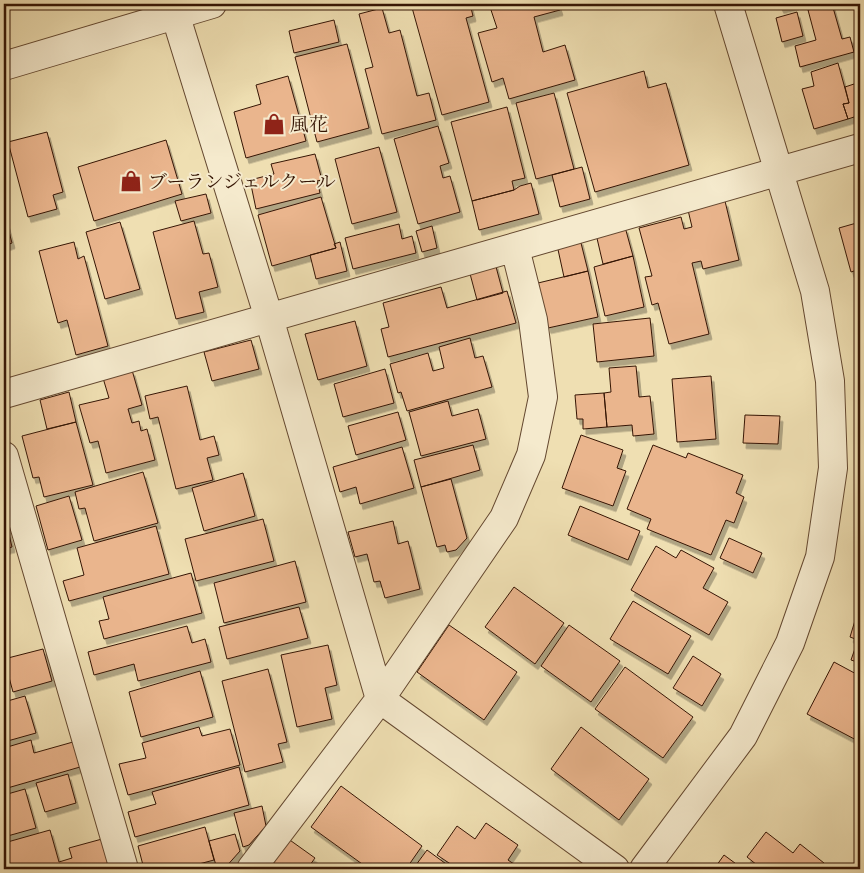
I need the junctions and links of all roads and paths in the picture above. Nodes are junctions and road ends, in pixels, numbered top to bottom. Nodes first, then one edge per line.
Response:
1 (212, 4) edge
2 (728, 4) edge
3 (174, 9) edge
4 (4, 66) edge
5 (860, 148) edge
6 (779, 173) junction
7 (514, 248) junction
8 (269, 318) junction
9 (4, 394) edge
10 (4, 456) edge
11 (380, 699) junction
12 (124, 869) edge
13 (250, 869) edge
14 (615, 869) edge
15 (644, 869) edge

1 - 3 street
2 - 6 street
3 - 4 street
3 - 8 street
5 - 6 street
6 - 7 street
6 - 15 street
7 - 8 street
7 - 11 street
8 - 9 street
8 - 11 street
10 - 12 street
11 - 13 street
11 - 14 street

